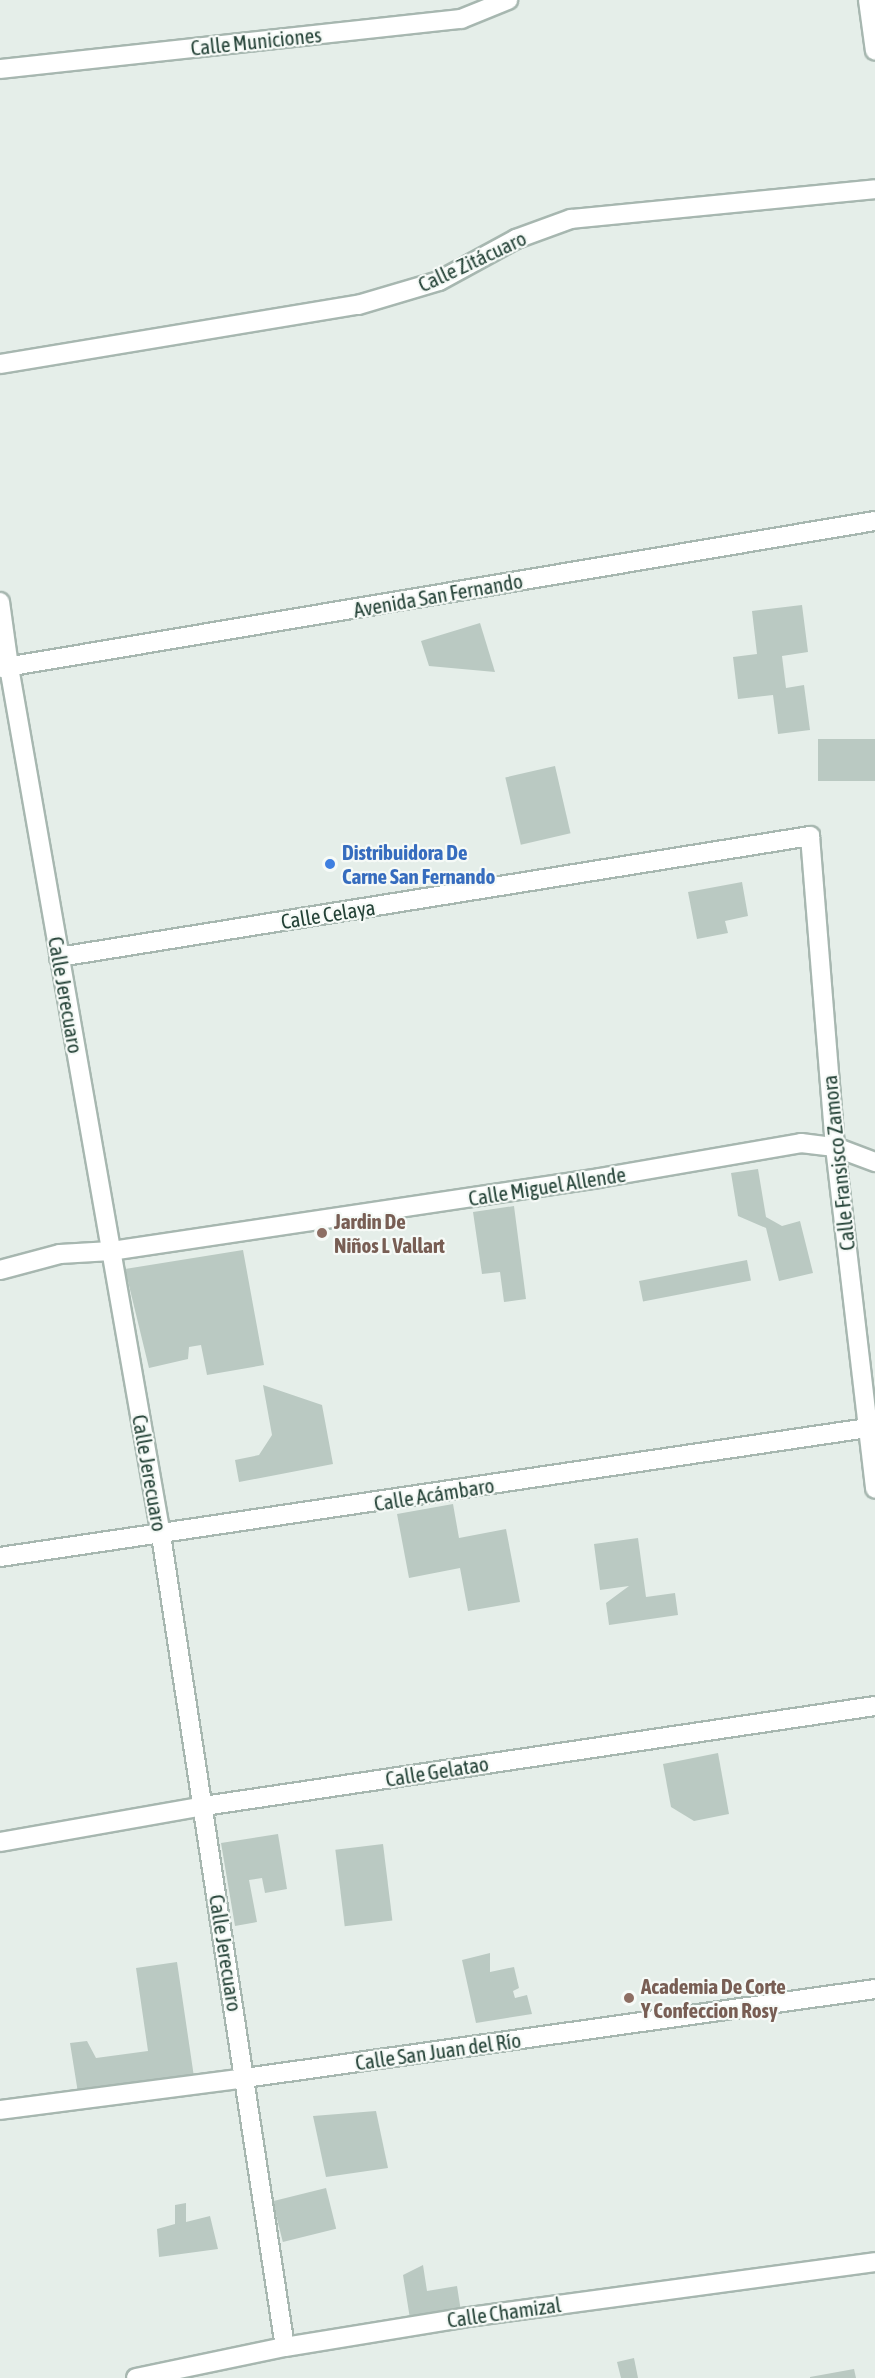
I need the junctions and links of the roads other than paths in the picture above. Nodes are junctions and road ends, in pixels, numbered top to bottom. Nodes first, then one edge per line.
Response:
1 (508, 0) edge
2 (868, 0) edge
3 (875, 51) edge
4 (0, 69) edge
5 (875, 189) edge
6 (0, 364) edge
7 (875, 520) edge
8 (0, 602) edge
9 (4, 668) edge
10 (810, 836) joint
11 (59, 957) junction
12 (835, 1147) junction
13 (875, 1161) edge
14 (111, 1251) junction
15 (0, 1270) edge
16 (867, 1428) junction
17 (875, 1489) edge
18 (161, 1535) junction
19 (0, 1557) edge
20 (875, 1706) edge
21 (204, 1806) junction
22 (0, 1842) edge
23 (875, 1989) edge
24 (245, 2079) junction
25 (0, 2110) edge
26 (875, 2262) edge
27 (285, 2347) junction
28 (136, 2378) edge

1 - 4 street, Calle Municiones
2 - 3 street
5 - 6 street, Calle Zitácuaro
7 - 9 street, Avenida San Fernando
8 - 9 street, Calle Jerecuaro
9 - 11 street, Calle Jerecuaro
10 - 11 street, Calle Celaya
10 - 12 street, Calle Fransisco Zamora
11 - 14 street, Calle Jerecuaro
12 - 13 street, Calle Miguel Allende
12 - 14 street, Calle Miguel Allende
12 - 16 street, Calle Fransisco Zamora
14 - 15 street, Calle Miguel Allende
14 - 18 street, Calle Jerecuaro
16 - 17 street, Calle Fransisco Zamora
16 - 18 street, Calle Acámbaro
18 - 19 street, Calle Acámbaro
18 - 21 street, Calle Jerecuaro
20 - 21 street, Calle Gelatao
21 - 22 street, Calle Gelatao
21 - 24 street, Calle Jerecuaro
23 - 24 street, Calle San Juan del Río
24 - 25 street, Calle San Juan del Río
24 - 27 street, Calle Jerecuaro
26 - 27 street, Calle Chamizal
27 - 28 street, Calle Chamizal

